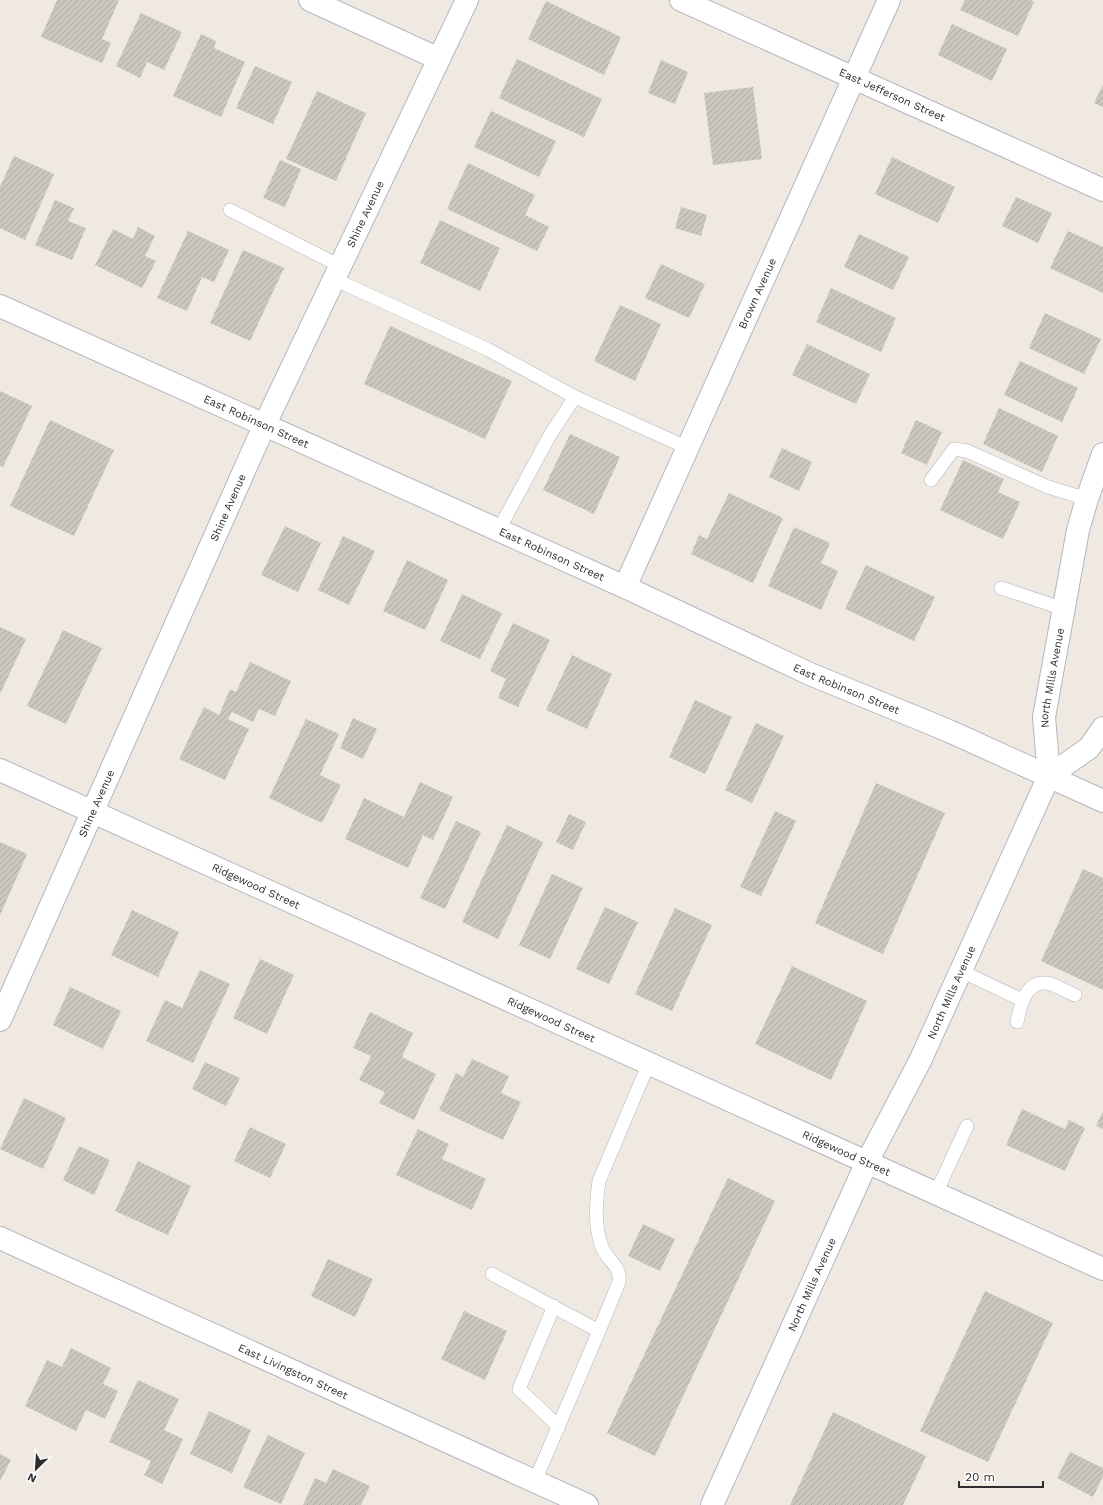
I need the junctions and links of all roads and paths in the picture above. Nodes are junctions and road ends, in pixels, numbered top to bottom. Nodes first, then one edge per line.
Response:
1 (310, 0) edge
2 (466, 0) edge
3 (681, 0) edge
4 (889, 0) edge
5 (439, 59) junction
6 (854, 78) junction
7 (1103, 190) edge
8 (230, 210) dead end
9 (337, 272) junction
10 (0, 306) edge
11 (575, 397) junction
12 (264, 426) junction
13 (688, 448) junction
14 (1103, 454) edge
15 (931, 480) dead end
16 (1087, 499) junction
17 (498, 531) junction
18 (625, 587) junction
19 (1001, 588) dead end
20 (1064, 609) junction
21 (1103, 728) edge
22 (0, 770) edge
23 (1049, 776) junction
24 (1103, 801) edge
25 (92, 812) junction
26 (961, 971) junction
27 (1075, 995) dead end
28 (1022, 1000) junction
29 (0, 1020) edge
30 (1017, 1022) dead end
31 (649, 1063) junction
32 (967, 1126) dead end
33 (867, 1162) junction
34 (936, 1193) junction
35 (0, 1238) edge
36 (1103, 1269) edge
37 (492, 1274) dead end
38 (554, 1306) junction
39 (599, 1331) junction
40 (559, 1427) junction
41 (535, 1481) junction
42 (586, 1505) edge
43 (712, 1505) edge

1 - 5 street
2 - 5 street, Shine Avenue
3 - 6 street, East Jefferson Street
4 - 6 street, Brown Avenue
5 - 9 street, Shine Avenue
6 - 7 street, East Jefferson Street
6 - 13 street, Brown Avenue
8 - 9 lane
9 - 11 lane
9 - 12 street, Shine Avenue
10 - 12 street, East Robinson Street
11 - 13 lane
11 - 17 lane
12 - 17 street, East Robinson Street
12 - 25 street, Shine Avenue
13 - 18 street, Brown Avenue
14 - 16 street, North Mills Avenue
15 - 16 lane
16 - 20 street, North Mills Avenue
17 - 18 street, East Robinson Street
18 - 23 street, East Robinson Street
19 - 20 lane
20 - 23 street, North Mills Avenue
21 - 23 street
22 - 25 street, Ridgewood Street
23 - 24 street, East Robinson Street
23 - 26 street, North Mills Avenue
25 - 29 street, Shine Avenue
25 - 31 street, Ridgewood Street
26 - 28 lane
26 - 33 street, North Mills Avenue
27 - 28 lane
28 - 30 lane
31 - 33 street, Ridgewood Street
31 - 39 lane
32 - 34 lane
33 - 34 street, Ridgewood Street
33 - 43 street, North Mills Avenue
34 - 36 street, Ridgewood Street
35 - 41 street, East Livingston Street
37 - 38 lane
38 - 39 lane
38 - 40 lane
39 - 40 lane
40 - 41 lane
41 - 42 street, East Livingston Street

